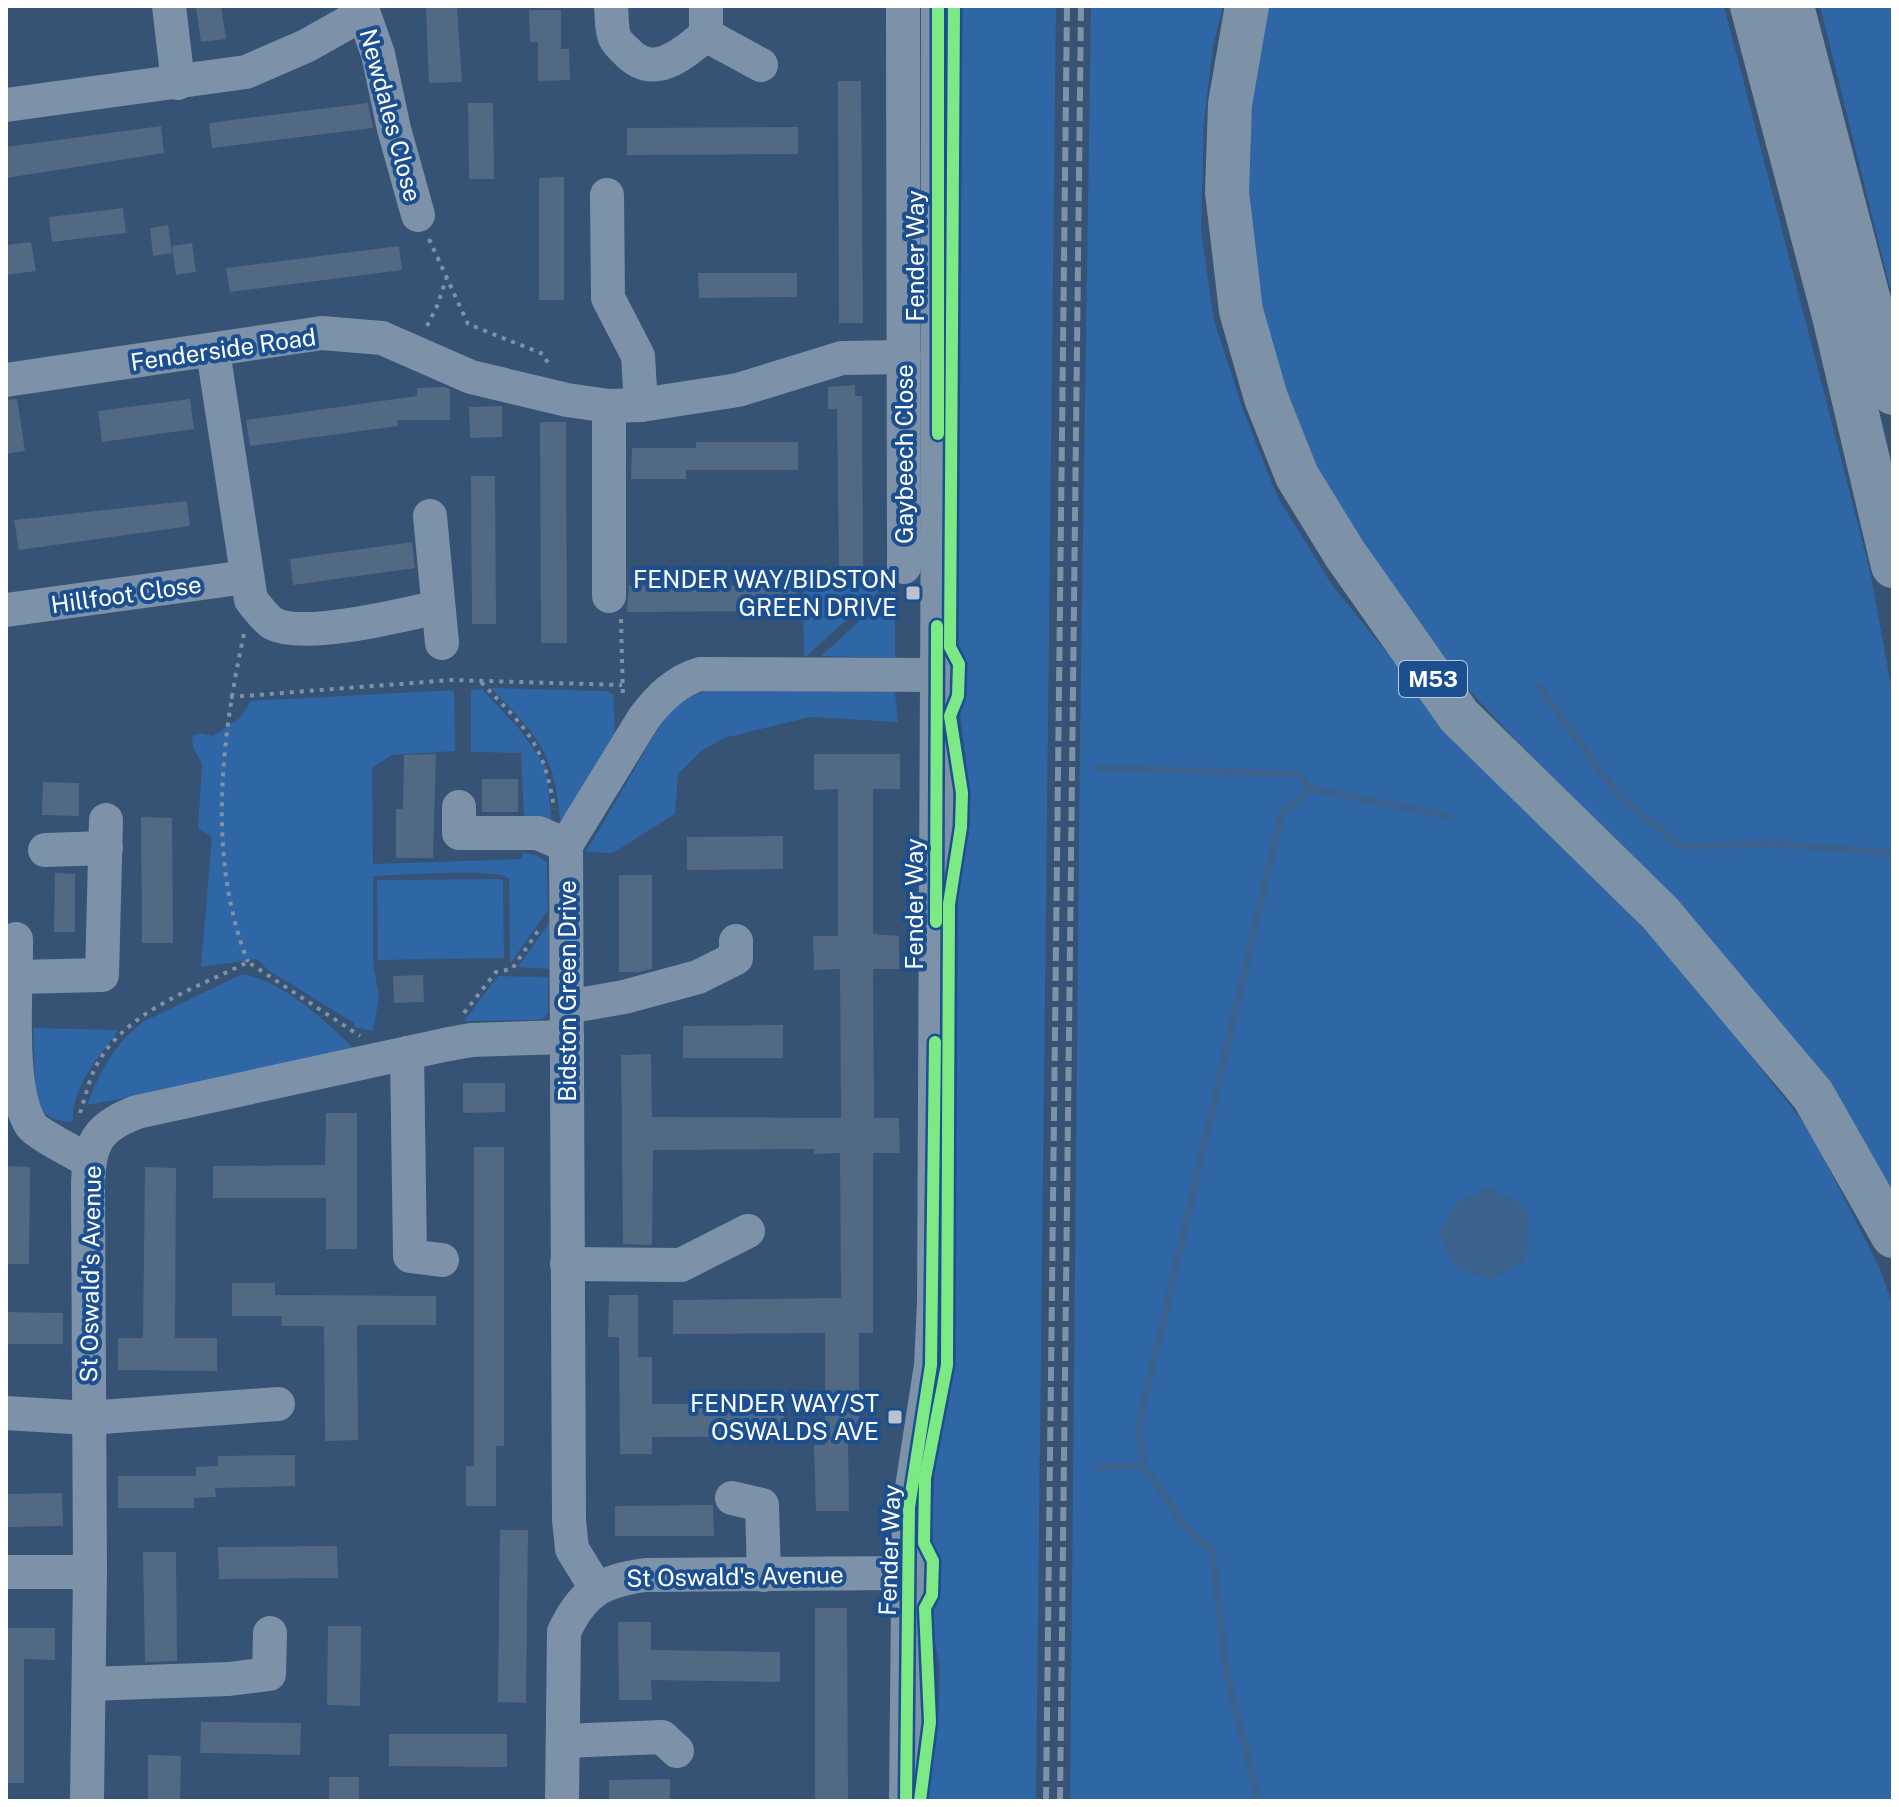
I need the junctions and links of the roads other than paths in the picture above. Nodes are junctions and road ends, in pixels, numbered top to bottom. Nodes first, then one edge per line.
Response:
1 (169, 6) edge
2 (611, 6) edge
3 (903, 6) edge
4 (938, 6) edge
5 (1247, 6) edge
6 (1752, 6) edge
7 (1792, 6) edge
8 (362, 10) edge
9 (706, 20) edge
10 (761, 65) dead end
11 (178, 83) junction
12 (6, 105) edge
13 (607, 195) dead end
14 (418, 215) road end
15 (213, 351) junction
16 (904, 357) junction
17 (6, 380) edge
18 (1893, 393) edge
19 (625, 405) junction
20 (905, 477) junction
21 (938, 478) junction
22 (430, 516) dead end
23 (1893, 566) edge
24 (904, 567) dead end
25 (249, 589) junction
26 (609, 596) road end
27 (438, 607) junction
28 (6, 610) edge
29 (442, 643) dead end
30 (937, 675) junction
31 (459, 807) dead end
32 (566, 845) junction
33 (45, 850) dead end
34 (16, 939) dead end
35 (736, 941) dead end
36 (17, 977) junction
37 (567, 1022) junction
38 (407, 1053) junction
39 (19, 1133) edge
40 (89, 1161) junction
41 (748, 1231) dead end
42 (1893, 1236) edge
43 (442, 1260) dead end
44 (567, 1264) junction
45 (278, 1404) dead end
46 (6, 1413) edge
47 (88, 1418) junction
48 (732, 1498) dead end
49 (6, 1572) edge
50 (90, 1572) junction
51 (909, 1573) junction
52 (764, 1575) junction
53 (596, 1588) junction
54 (270, 1633) dead end
55 (89, 1684) junction
56 (563, 1741) junction
57 (677, 1751) dead end
58 (87, 1801) edge
59 (562, 1801) edge
60 (906, 1801) edge

1 - 11 street
2 - 9 street
3 - 16 street, Gaybeech Close
4 - 21 street, Fender Way
5 - 42 highway, M53
6 - 23 highway
7 - 18 highway
8 - 11 street, Newdales Close
8 - 14 street, Newdales Close
9 - 10 street
11 - 12 street, Newdales Close
13 - 19 street
15 - 17 street, Fenderside Road
15 - 19 street, Fenderside Road
15 - 25 street
16 - 19 street, Fenderside Road
16 - 20 street, Gaybeech Close
19 - 26 street
20 - 21 street
20 - 24 street, Gaybeech Close
21 - 30 street, Fender Way
22 - 27 street
25 - 27 street
25 - 28 street, Hillfoot Close
27 - 29 street
30 - 32 street, Bidston Green Drive
30 - 51 street, Fender Way
31 - 32 street
32 - 37 street, Bidston Green Drive
33 - 36 street
34 - 36 street
35 - 37 street, St Oswald's Avenue
36 - 39 street
37 - 38 street, St Oswald's Avenue
37 - 44 street, Bidston Green Drive
38 - 40 street, St Oswald's Avenue
38 - 43 street
39 - 40 street
40 - 47 street, St Oswald's Avenue
41 - 44 street
44 - 53 street, Bidston Green Drive
45 - 47 street
46 - 47 street
47 - 50 street, St Oswald's Avenue
48 - 52 street
49 - 50 street
50 - 55 street, St Oswald's Avenue
51 - 52 street, St Oswald's Avenue
51 - 60 street, Fender Way
52 - 53 street, St Oswald's Avenue
53 - 56 street, St Oswald's Avenue
54 - 55 street
55 - 58 street, St Oswald's Avenue
56 - 57 street
56 - 59 street, St Oswald's Avenue

